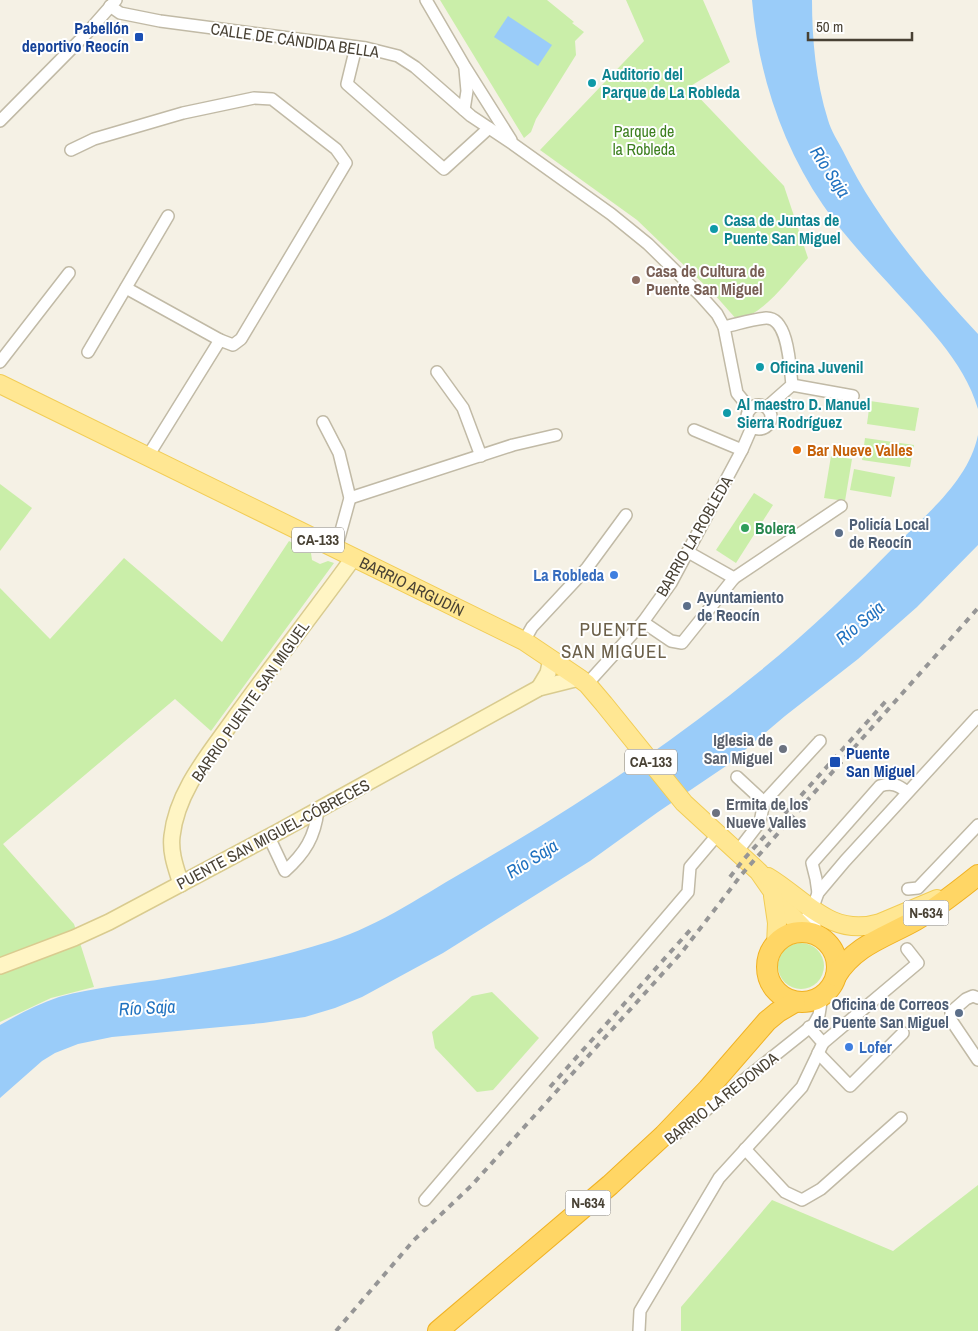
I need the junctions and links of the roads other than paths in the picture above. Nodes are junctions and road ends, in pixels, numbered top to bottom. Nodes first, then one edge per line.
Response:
1 (426, 0) edge
2 (113, 3) edge
3 (356, 47) junction
4 (465, 67) junction
5 (464, 110) junction
6 (0, 121) edge
7 (489, 128) junction
8 (513, 144) junction
9 (71, 150) dead end
10 (168, 216) dead end
11 (69, 273) dead end
12 (126, 288) junction
13 (724, 327) junction
14 (220, 340) junction
15 (88, 352) dead end
16 (0, 362) edge
17 (437, 372) dead end
18 (0, 384) edge
19 (792, 385) junction
20 (853, 396) dead end
21 (767, 407) junction
22 (750, 409) junction
23 (323, 422) dead end
24 (752, 427) junction
25 (694, 430) dead end
26 (556, 434) dead end
27 (742, 450) junction
28 (148, 456) junction
29 (480, 456) junction
30 (350, 498) junction
31 (841, 506) dead end
32 (626, 515) dead end
33 (336, 549) junction
34 (688, 552) junction
35 (354, 558) junction
36 (734, 578) junction
37 (643, 622) junction
38 (524, 641) junction
39 (552, 659) junction
40 (583, 681) junction
41 (539, 688) junction
42 (978, 716) edge
43 (820, 741) dead end
44 (737, 776) dead end
45 (907, 792) junction
46 (764, 802) junction
47 (318, 810) junction
48 (978, 825) edge
49 (718, 834) junction
50 (268, 837) junction
51 (737, 852) junction
52 (759, 872) junction
53 (973, 879) edge
54 (181, 884) junction
55 (908, 890) dead end
56 (773, 893) junction
57 (818, 893) junction
58 (812, 910) junction
59 (810, 934) junction
60 (881, 937) junction
61 (776, 944) junction
62 (907, 949) dead end
63 (0, 966) edge
64 (836, 976) junction
65 (772, 985) junction
66 (822, 996) junction
67 (978, 998) edge
68 (796, 1002) junction
69 (809, 1027) junction
70 (903, 1033) dead end
71 (821, 1048) junction
72 (978, 1060) edge
73 (728, 1065) junction
74 (901, 1118) dead end
75 (745, 1149) junction
76 (631, 1166) junction
77 (425, 1200) dead end
78 (438, 1331) edge
79 (639, 1331) edge

1 - 4 street
2 - 3 street, CALLE DE CÁNDIDA BELLA
2 - 6 street
3 - 5 street, CALLE DE CÁNDIDA BELLA
3 - 7 street
4 - 5 street
4 - 8 street
5 - 7 street, CALLE DE CÁNDIDA BELLA
7 - 8 street, CALLE DE CÁNDIDA BELLA
8 - 13 street, BARRIO LA ROBLEDA
9 - 14 street
10 - 12 street
11 - 16 street
12 - 14 street
12 - 15 street
13 - 19 street
13 - 22 street, BARRIO LA ROBLEDA
14 - 28 street
17 - 29 street
18 - 28 main road, BARRIO ARGUDÍN / CA-133
19 - 20 street
19 - 21 street
21 - 22 street
21 - 24 street
22 - 24 street, BARRIO LA ROBLEDA
23 - 30 street
24 - 27 street, BARRIO LA ROBLEDA
25 - 27 street
26 - 29 street
27 - 34 street, BARRIO LA ROBLEDA
28 - 33 main road, BARRIO ARGUDÍN / CA-133
29 - 30 street
30 - 33 street
31 - 36 street
32 - 38 street
33 - 35 main road, BARRIO ARGUDÍN / CA-133
34 - 36 street
34 - 37 street, BARRIO LA ROBLEDA
35 - 38 main road, BARRIO ARGUDÍN / CA-133
35 - 54 street, BARRIO PUENTE SAN MIGUEL
36 - 37 street
37 - 40 street, BARRIO LA ROBLEDA
38 - 39 main road, BARRIO ARGUDÍN / CA-133
39 - 40 main road, BARRIO ARGUDÍN / CA-133
39 - 41 street
40 - 41 street, PUENTE SAN MIGUEL-CÓBRECES
40 - 49 main road, BARRIO ARGUDÍN / CA-133
41 - 47 street, PUENTE SAN MIGUEL-CÓBRECES
42 - 45 street
43 - 46 street
44 - 46 street
45 - 57 street
45 - 57 street
46 - 51 street
47 - 50 street, PUENTE SAN MIGUEL-CÓBRECES
47 - 50 street
48 - 55 street
49 - 51 main road, CA-133
49 - 77 street
50 - 54 street, PUENTE SAN MIGUEL-CÓBRECES
51 - 52 main road, CA-133
52 - 56 main road, CA-133
52 - 58 main road, N-634
53 - 58 main road, N-634
53 - 60 highway, N-634
54 - 63 street, PUENTE SAN MIGUEL-CÓBRECES
56 - 59 main road, CA-133
56 - 61 main road, CA-133
57 - 58 street
58 - 59 street
58 - 59 street
59 - 60 highway, N-634
59 - 61 highway
59 - 64 highway
60 - 64 highway, N-634
61 - 65 highway, N-634
62 - 71 street
64 - 66 highway, N-634
65 - 68 highway
65 - 73 highway, N-634
66 - 68 highway, N-634
66 - 69 street
67 - 72 street
68 - 73 highway, N-634
69 - 71 street
69 - 76 street, BARRIO LA REDONDA
70 - 71 street
71 - 75 street
73 - 76 highway, N-634
74 - 75 street
75 - 79 street
76 - 78 highway, N-634

